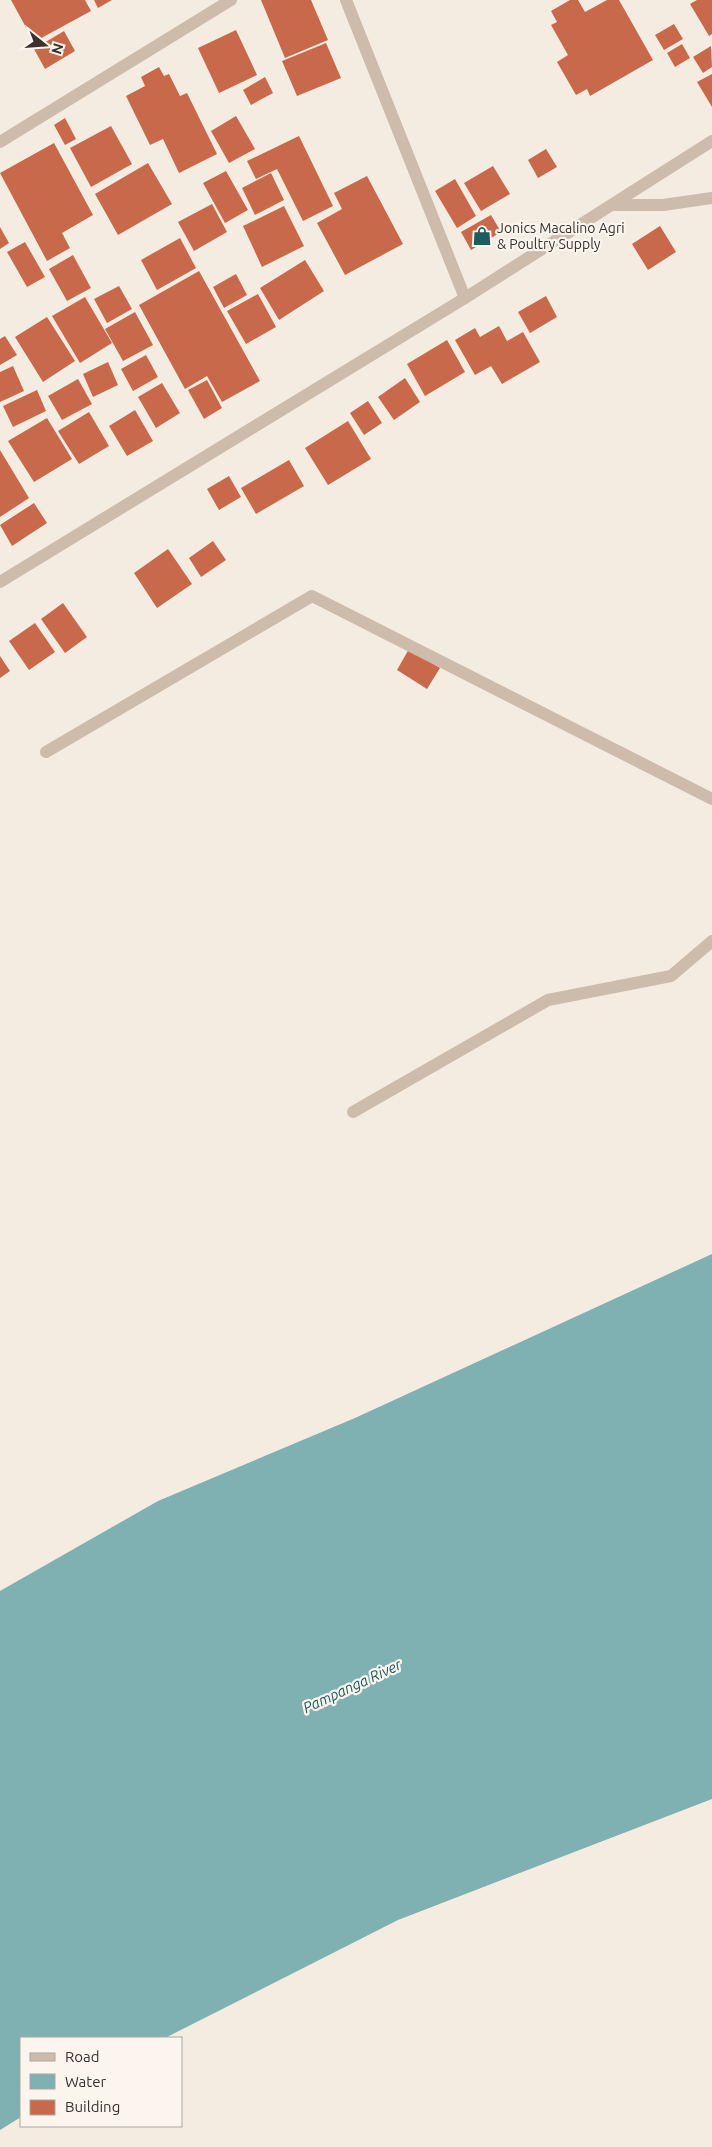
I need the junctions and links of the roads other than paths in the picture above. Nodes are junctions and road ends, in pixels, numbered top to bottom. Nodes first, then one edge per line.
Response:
1 (231, 0) edge
2 (346, 0) edge
3 (712, 141) edge
4 (0, 142) edge
5 (712, 198) edge
6 (614, 205) junction
7 (465, 298) junction
8 (0, 582) edge
9 (46, 752) dead end
10 (712, 800) edge
11 (712, 941) edge
12 (353, 1112) dead end

1 - 4 street
2 - 7 street
3 - 6 street
5 - 6 street
6 - 7 street
7 - 8 street
9 - 10 street
11 - 12 street

